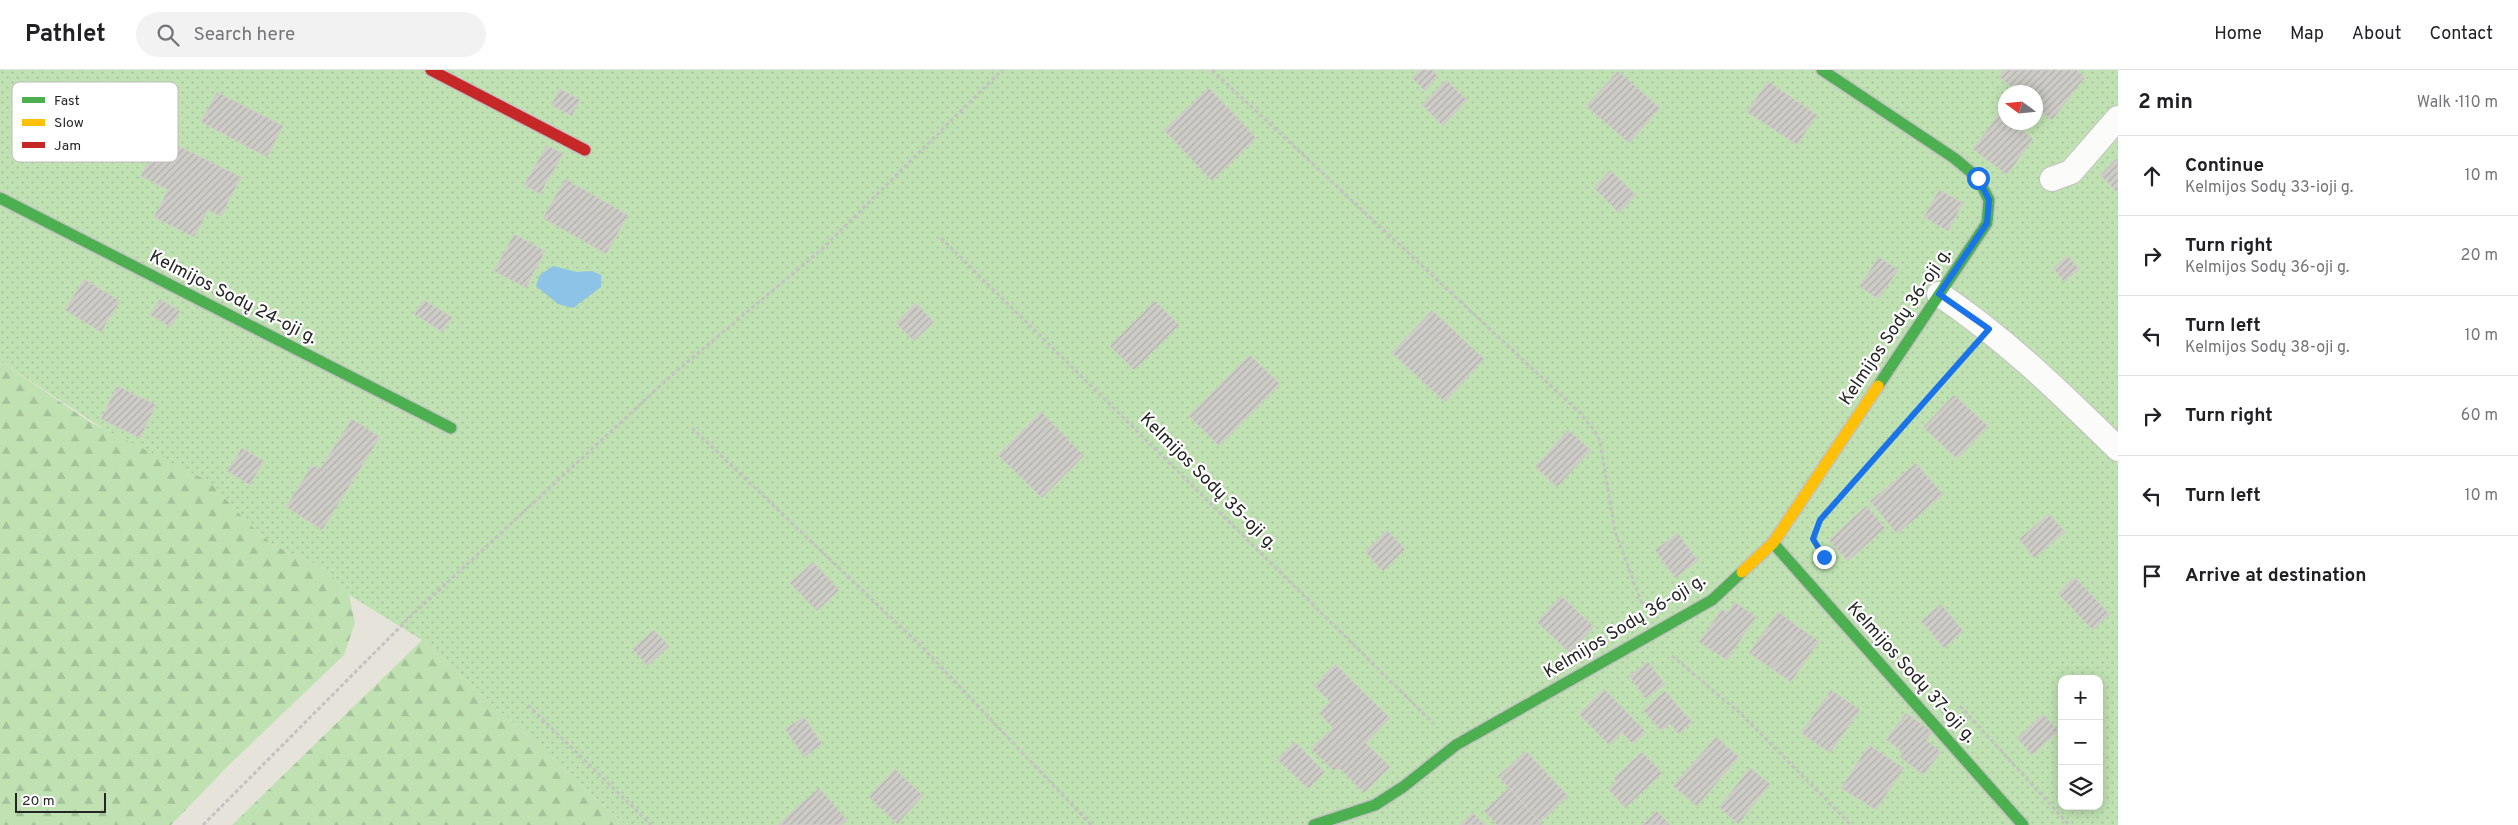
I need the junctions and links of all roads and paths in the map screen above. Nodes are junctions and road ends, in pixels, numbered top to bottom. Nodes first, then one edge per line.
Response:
1 (431, 70) edge
2 (1002, 70) edge
3 (1212, 70) edge
4 (1822, 70) edge
5 (2118, 118) edge
6 (585, 150) dead end
7 (2052, 179) dead end
8 (0, 198) edge
9 (941, 238) dead end
10 (1939, 294) junction
11 (1989, 329) junction
12 (451, 428) dead end
13 (692, 428) dead end
14 (2118, 449) edge
15 (1840, 498) dead end
16 (1773, 543) junction
17 (1653, 634) junction
18 (1956, 702) dead end
19 (528, 705) dead end
20 (1456, 745) junction
21 (203, 825) edge
22 (651, 825) edge
23 (1091, 825) edge
24 (1314, 825) edge
25 (1851, 825) edge
26 (2023, 825) edge
27 (2069, 825) edge

1 - 6 street
2 - 21 path
3 - 17 path
4 - 10 street, Kelmijos Sodų 36-oji g.
5 - 7 street
8 - 12 street, Kelmijos Sodų 24-oji g.
9 - 20 path, Kelmijos Sodų 35-oji g.
10 - 11 street
10 - 16 street, Kelmijos Sodų 36-oji g.
11 - 14 street
11 - 15 path
13 - 23 path
16 - 17 street, Kelmijos Sodų 36-oji g.
16 - 26 street, Kelmijos Sodų 37-oji g.
17 - 20 street, Kelmijos Sodų 36-oji g.
17 - 25 path
18 - 27 path
19 - 22 path
20 - 24 street, Kelmijos Sodų 36-oji g.

